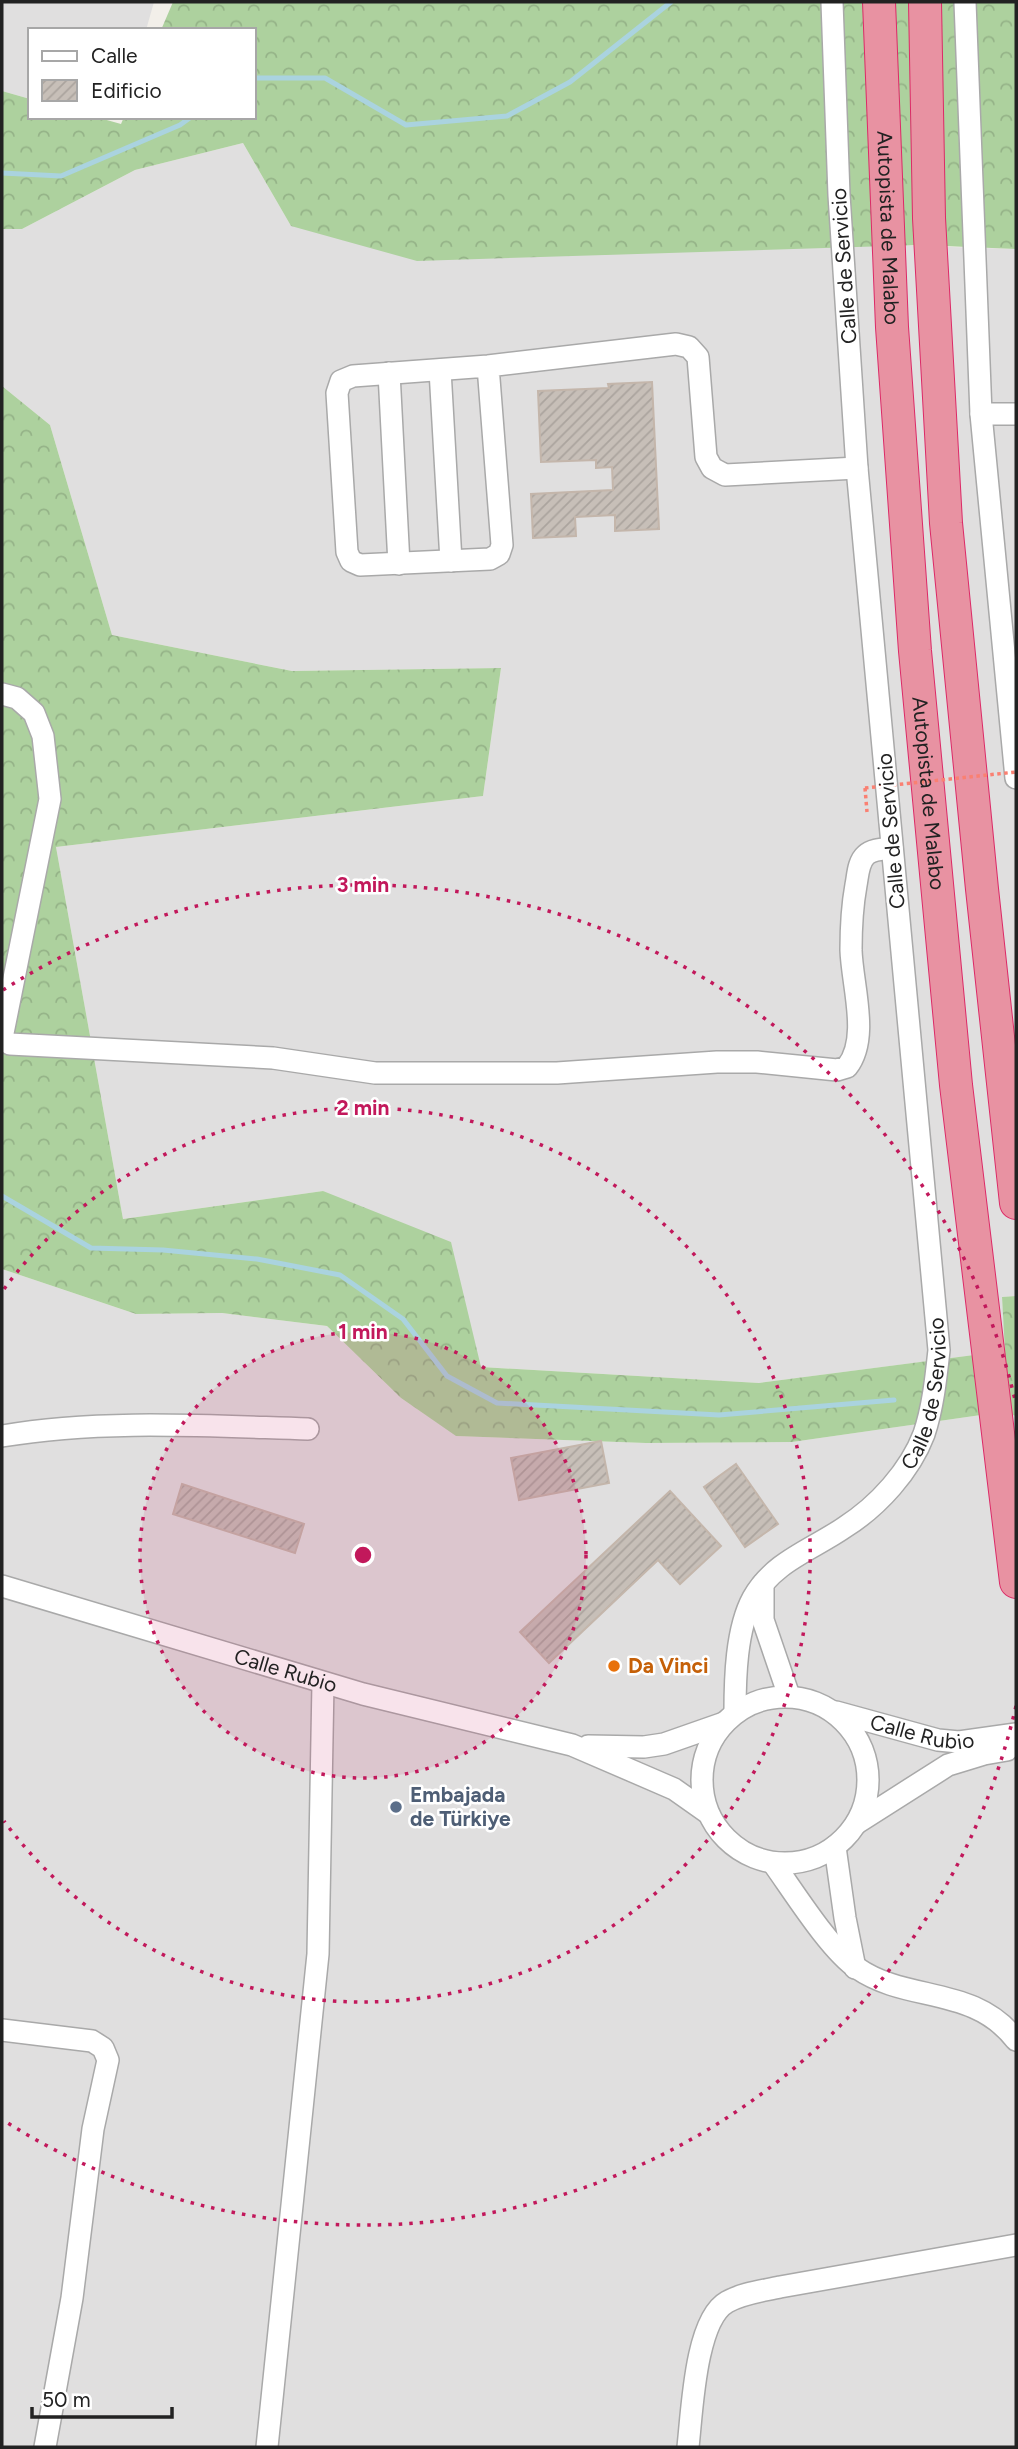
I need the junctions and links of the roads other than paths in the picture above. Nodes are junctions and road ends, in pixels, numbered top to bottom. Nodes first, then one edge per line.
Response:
1 (832, 2) edge
2 (879, 2) edge
3 (925, 2) edge
4 (965, 2) edge
5 (488, 366) junction
6 (440, 370) junction
7 (389, 373) junction
8 (981, 414) junction
9 (1016, 414) edge
10 (857, 468) junction
11 (451, 561) junction
12 (399, 564) junction
13 (2, 694) edge
14 (1016, 778) edge
15 (892, 848) junction
16 (1016, 1203) edge
17 (308, 1429) dead end
18 (2, 1436) edge
19 (1016, 1582) edge
20 (763, 1584) junction
21 (2, 1586) edge
22 (323, 1683) junction
23 (789, 1696) junction
24 (830, 1710) junction
25 (729, 1718) junction
26 (1016, 1734) edge
27 (572, 1745) junction
28 (983, 1747) junction
29 (1016, 1749) edge
30 (708, 1813) junction
31 (857, 1823) junction
32 (835, 1847) junction
33 (774, 1863) junction
34 (855, 1968) junction
35 (2, 2030) edge
36 (1016, 2040) edge
37 (1016, 2245) edge
38 (45, 2447) edge
39 (267, 2447) edge
40 (688, 2447) edge

1 - 10 street, Calle de Servicio
2 - 19 highway, Autopista de Malabo
3 - 16 highway, Autopista de Malabo
4 - 8 street
5 - 6 street
5 - 10 street
5 - 11 street
6 - 7 street
6 - 11 street
7 - 12 street
7 - 12 street
8 - 9 street
8 - 14 street
10 - 15 street, Calle de Servicio
11 - 12 street
13 - 15 street
15 - 20 street, Calle de Servicio
17 - 18 street
20 - 23 street
20 - 25 street, Calle de Servicio
21 - 22 street, Calle Rubio
22 - 27 street, Calle Rubio
22 - 39 street
23 - 24 street
23 - 25 street
24 - 28 street, Calle Rubio
24 - 31 street
25 - 27 street, Calle Rubio
25 - 30 street
26 - 28 street, Calle Rubio
27 - 30 street, Calle Rubio
28 - 29 street, Calle Rubio
28 - 31 street, Calle Rubio
30 - 33 street
31 - 32 street
32 - 33 street
32 - 34 street
33 - 34 street
34 - 36 street
35 - 38 street
37 - 40 street

